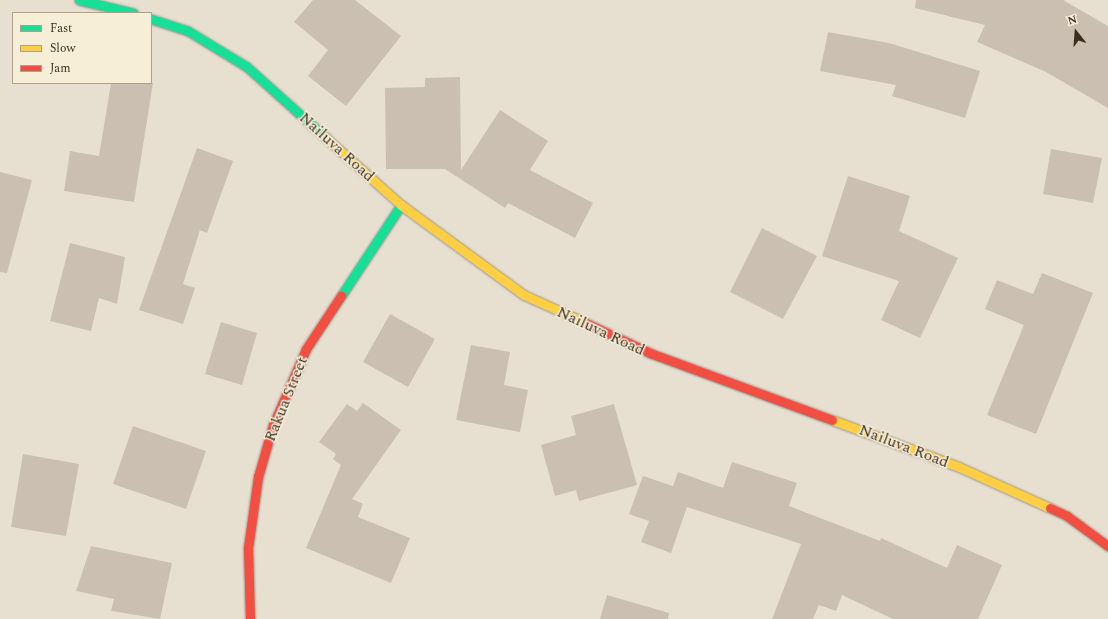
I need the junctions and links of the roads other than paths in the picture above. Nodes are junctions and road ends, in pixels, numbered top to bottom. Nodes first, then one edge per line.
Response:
1 (79, 0) edge
2 (129, 12) edge
3 (152, 19) edge
4 (401, 205) junction
5 (1108, 546) edge
6 (250, 619) edge

1 - 2 main road
3 - 4 main road, Nailuva Road
4 - 5 main road, Nailuva Road
4 - 6 main road, Rakua Street

